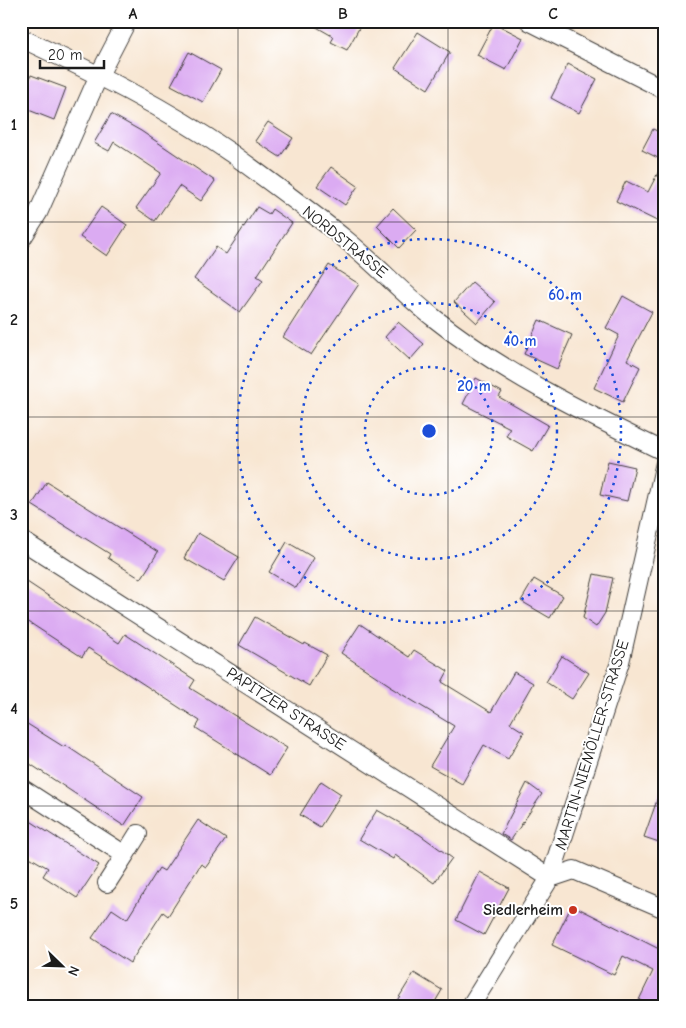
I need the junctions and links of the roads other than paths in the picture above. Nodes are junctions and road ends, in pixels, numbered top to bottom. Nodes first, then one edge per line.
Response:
1 (127, 21) edge
2 (529, 21) edge
3 (21, 38) edge
4 (99, 75) junction
5 (665, 90) edge
6 (21, 240) edge
7 (665, 452) edge
8 (665, 463) edge
9 (21, 540) edge
10 (21, 788) edge
11 (138, 834) dead end
12 (125, 855) junction
13 (550, 878) junction
14 (107, 883) dead end
15 (665, 909) edge
16 (470, 1007) edge

1 - 4 street
2 - 5 street
3 - 4 street, NORDSTRASSE
4 - 6 street
4 - 7 street, NORDSTRASSE
8 - 13 street, MARTIN-NIEMÖLLER-STRASSE
9 - 13 street, PAPITZER STRASSE
10 - 12 street
11 - 12 street
12 - 14 street
13 - 15 street
13 - 16 street, MARTIN-NIEMÖLLER-STRASSE

